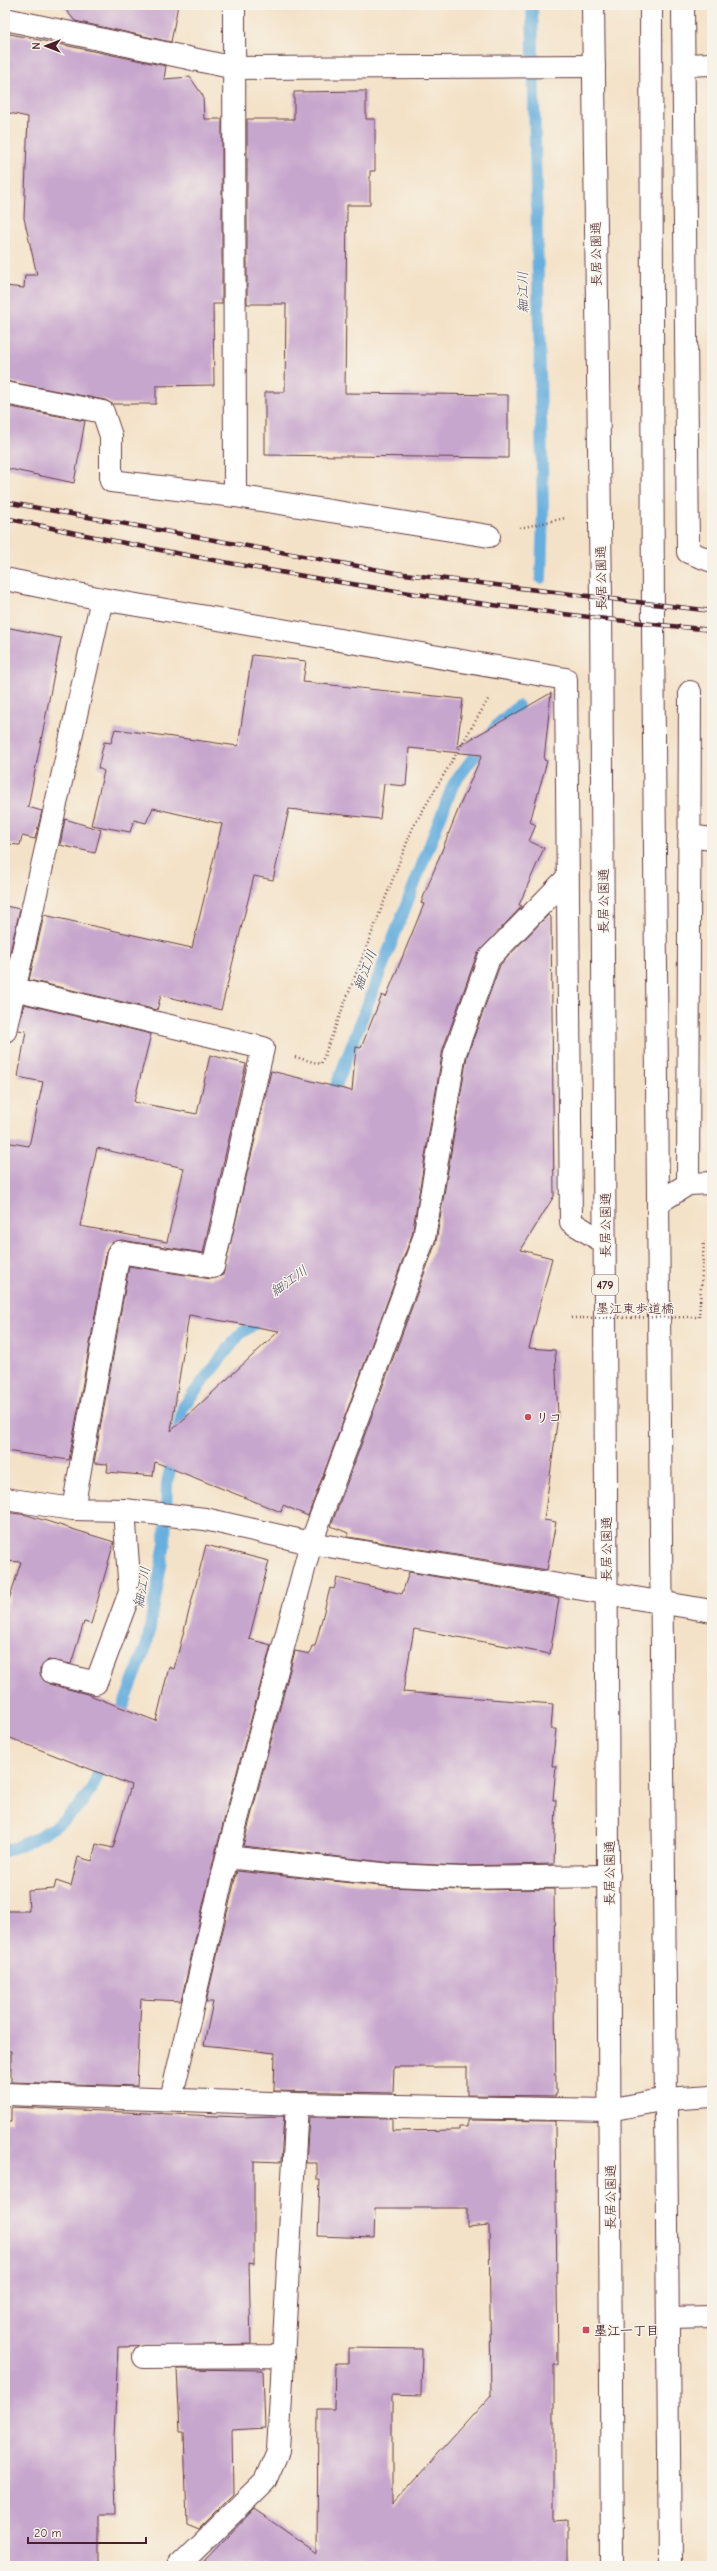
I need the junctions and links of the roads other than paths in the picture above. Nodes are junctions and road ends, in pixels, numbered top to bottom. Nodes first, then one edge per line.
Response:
1 (234, 5) edge
2 (593, 5) edge
3 (651, 5) edge
4 (683, 5) edge
5 (5, 19) edge
6 (712, 64) edge
7 (684, 65) junction
8 (594, 66) junction
9 (235, 68) junction
10 (5, 393) edge
11 (235, 496) junction
12 (489, 536) dead end
13 (712, 561) edge
14 (5, 579) edge
15 (102, 599) junction
16 (690, 692) dead end
17 (689, 836) junction
18 (712, 839) edge
19 (567, 878) junction
20 (14, 989) junction
21 (5, 1031) edge
22 (712, 1183) edge
23 (688, 1184) junction
24 (658, 1203) junction
25 (605, 1243) junction
26 (5, 1499) edge
27 (73, 1509) junction
28 (124, 1510) junction
29 (311, 1543) junction
30 (605, 1593) junction
31 (661, 1603) junction
32 (712, 1611) edge
33 (52, 1672) dead end
34 (227, 1858) junction
35 (609, 1876) junction
36 (5, 2094) edge
37 (712, 2096) edge
38 (666, 2098) junction
39 (171, 2099) junction
40 (298, 2104) junction
41 (609, 2110) junction
42 (712, 2316) edge
43 (669, 2318) junction
44 (284, 2356) junction
45 (144, 2357) dead end
46 (178, 2566) edge
47 (612, 2566) edge
48 (670, 2566) edge

1 - 9 main road
2 - 8 main road, 長居公園通 / 479
3 - 24 main road
4 - 7 main road
5 - 9 main road
6 - 7 main road
7 - 13 main road
8 - 9 main road
8 - 25 main road, 長居公園通 / 479
9 - 11 main road
10 - 11 main road
11 - 12 main road
14 - 15 main road
15 - 19 main road
15 - 20 main road
16 - 17 main road
17 - 18 main road
17 - 23 main road
19 - 25 main road
19 - 29 main road
20 - 21 main road
20 - 27 main road
22 - 23 main road
23 - 24 main road
24 - 31 main road
25 - 30 main road, 長居公園通 / 479
26 - 27 main road
27 - 28 main road
28 - 29 main road
28 - 33 main road
29 - 30 main road
29 - 34 main road
30 - 31 main road
30 - 35 main road, 長居公園通 / 479
31 - 32 main road
31 - 38 main road
34 - 35 main road
34 - 39 main road
35 - 41 main road, 長居公園通 / 479
36 - 39 main road
37 - 38 main road
38 - 41 main road
38 - 43 main road
39 - 40 main road
40 - 41 main road
40 - 44 main road
41 - 47 main road, 長居公園通 / 479
42 - 43 main road
43 - 48 main road
44 - 45 main road
44 - 46 main road

